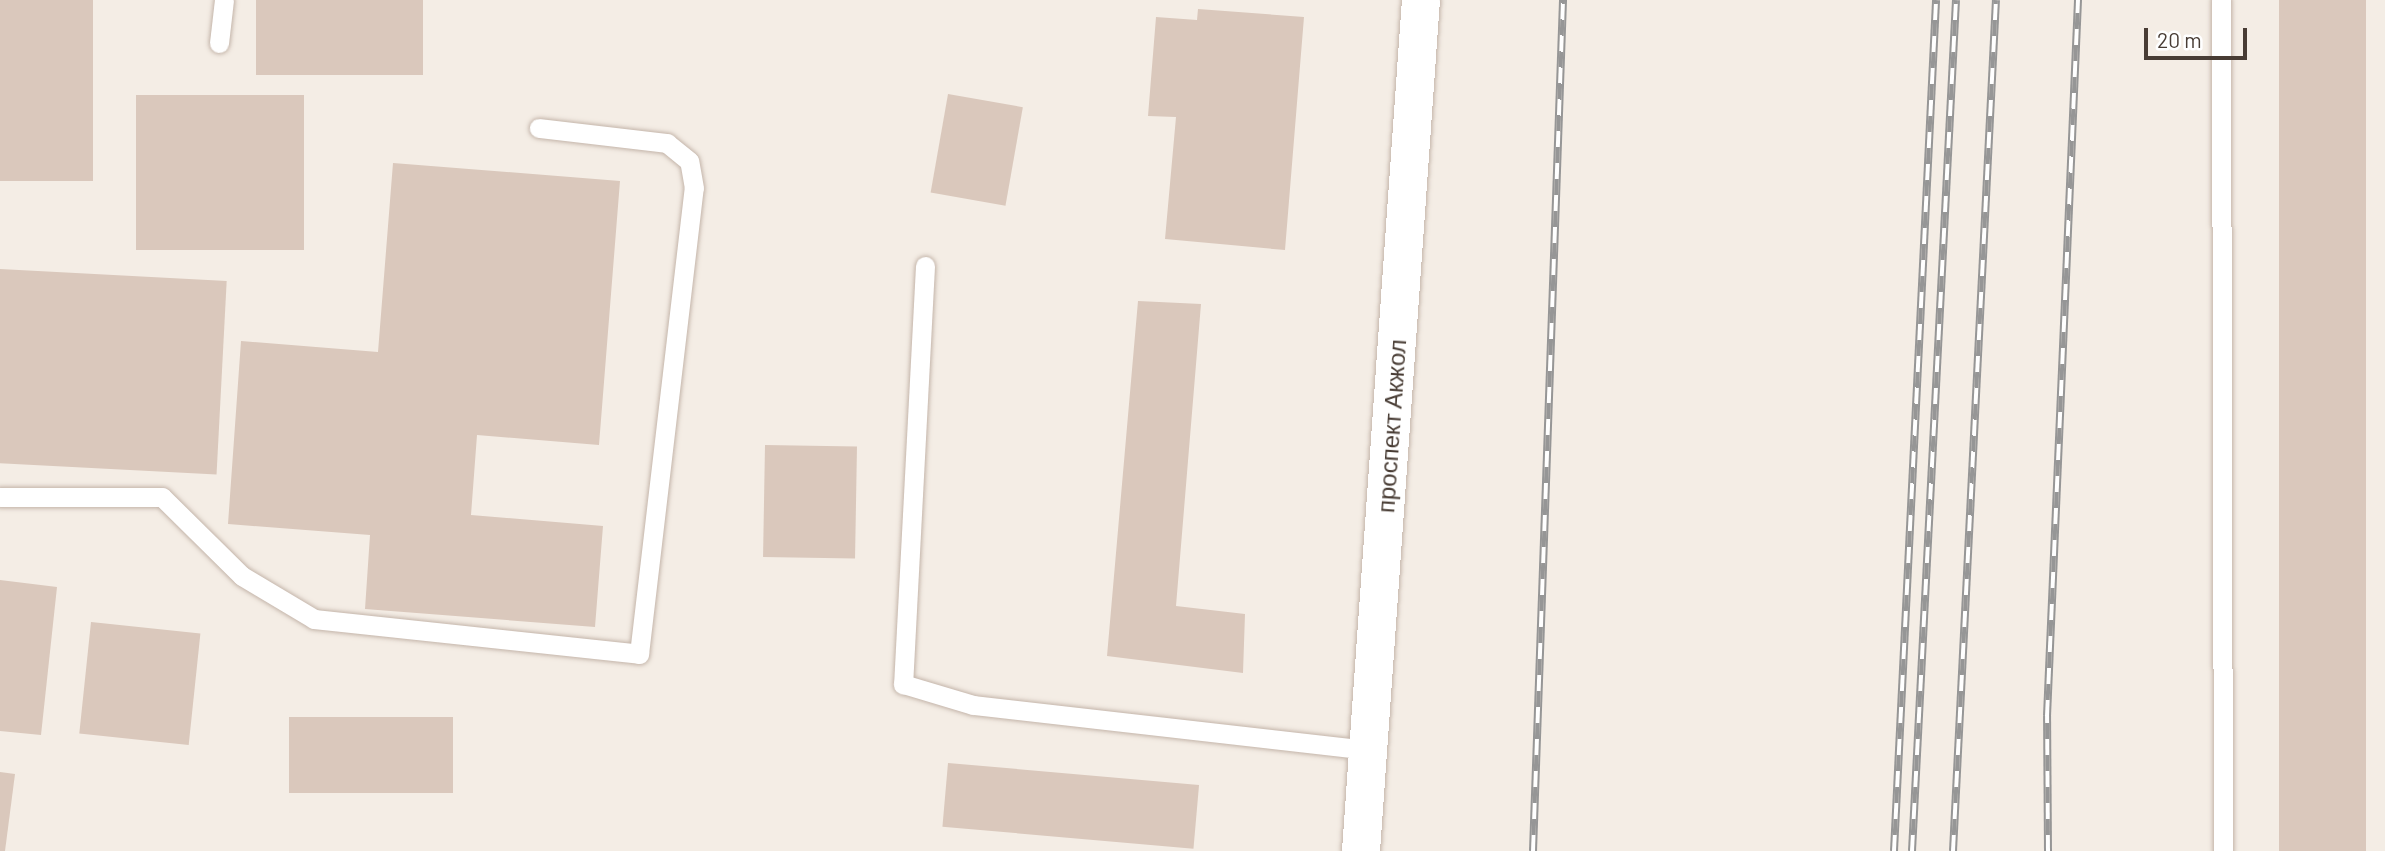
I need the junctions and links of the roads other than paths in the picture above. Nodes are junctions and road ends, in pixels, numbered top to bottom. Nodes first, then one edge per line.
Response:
1 (224, 0) edge
2 (1421, 0) edge
3 (2221, 0) edge
4 (219, 43) dead end
5 (539, 128) dead end
6 (925, 266) dead end
7 (0, 497) edge
8 (1368, 750) junction
9 (1361, 851) edge
10 (2223, 851) edge

1 - 4 lane
2 - 8 street, проспект Акжол
3 - 10 lane
5 - 7 lane
6 - 8 lane
8 - 9 street, проспект Акжол

